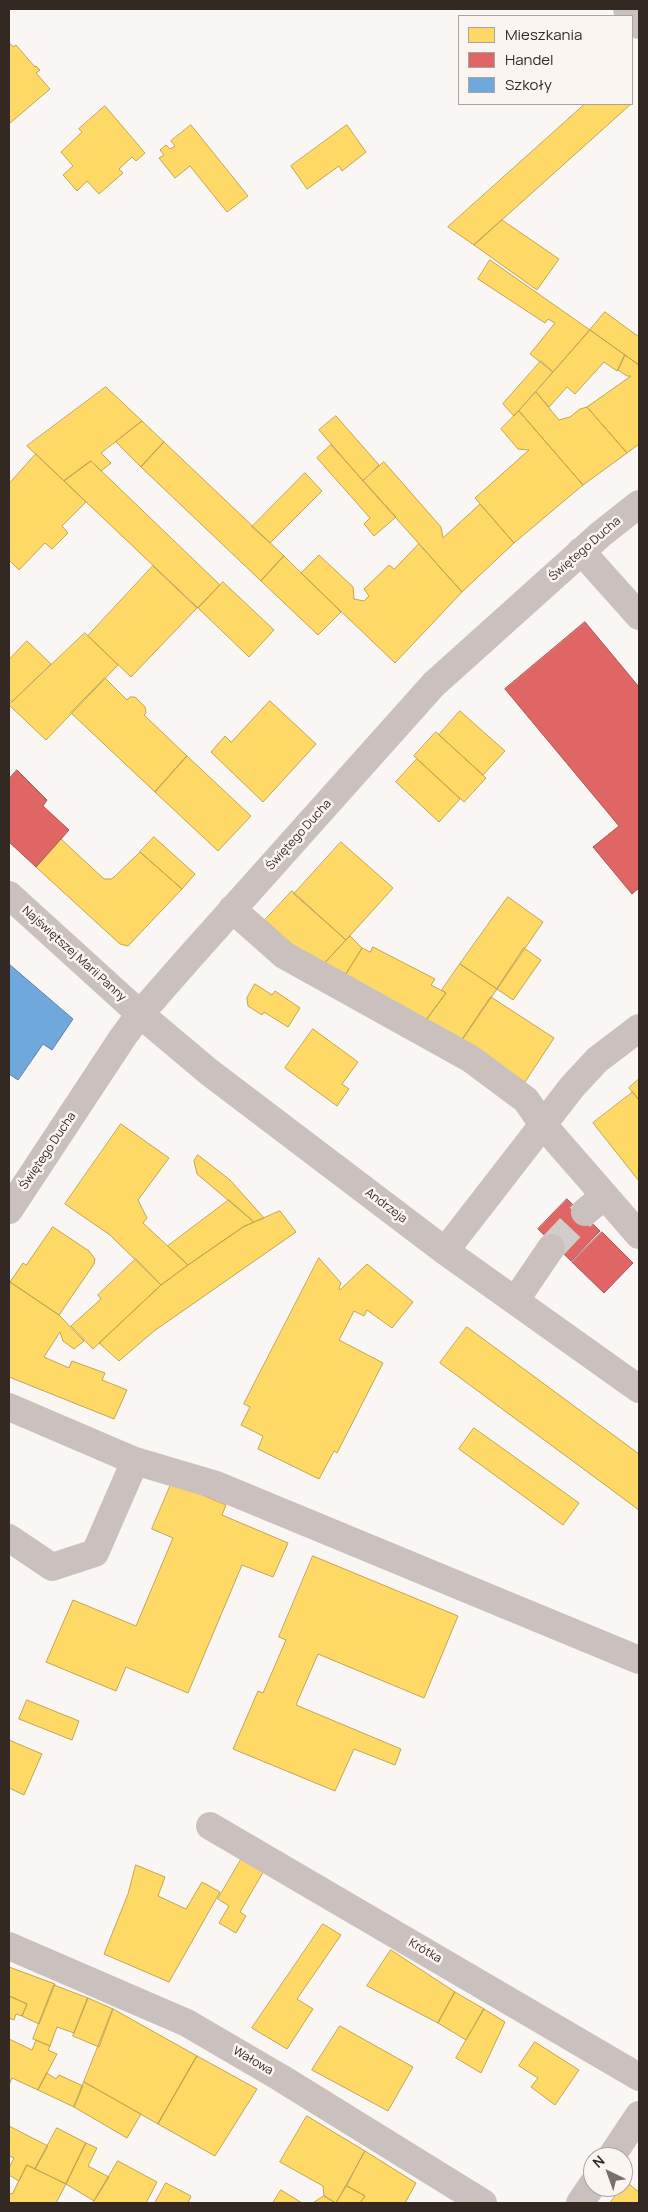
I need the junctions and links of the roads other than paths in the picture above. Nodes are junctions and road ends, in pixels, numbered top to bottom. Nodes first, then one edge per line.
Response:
1 (639, 504) edge
2 (581, 552) junction
3 (639, 616) edge
4 (9, 895) edge
5 (232, 909) junction
6 (140, 1014) junction
7 (639, 1028) edge
8 (544, 1126) junction
9 (9, 1210) edge
10 (639, 1235) edge
11 (551, 1248) tunnel mouth
12 (445, 1251) junction
13 (515, 1301) junction
14 (639, 1390) edge
15 (9, 1407) edge
16 (135, 1460) junction
17 (9, 1538) edge
18 (639, 1660) edge
19 (210, 1826) dead end
20 (9, 1946) edge
21 (639, 2077) edge
22 (639, 2115) edge
23 (618, 2147) edge
24 (483, 2203) edge

1 - 2 street, Świętego Ducha
2 - 3 street
2 - 5 street, Świętego Ducha
4 - 6 street, Najświętszej Marii Panny
5 - 6 street, Świętego Ducha
5 - 8 street
6 - 9 street, Świętego Ducha
6 - 12 street, Andrzeja
7 - 8 street
8 - 10 street
8 - 12 street
11 - 13 street
12 - 13 street, Andrzeja
13 - 14 street, Andrzeja
15 - 16 street
16 - 17 street
16 - 18 street
19 - 21 street, Krótka
20 - 24 street, Wałowa
22 - 23 street

